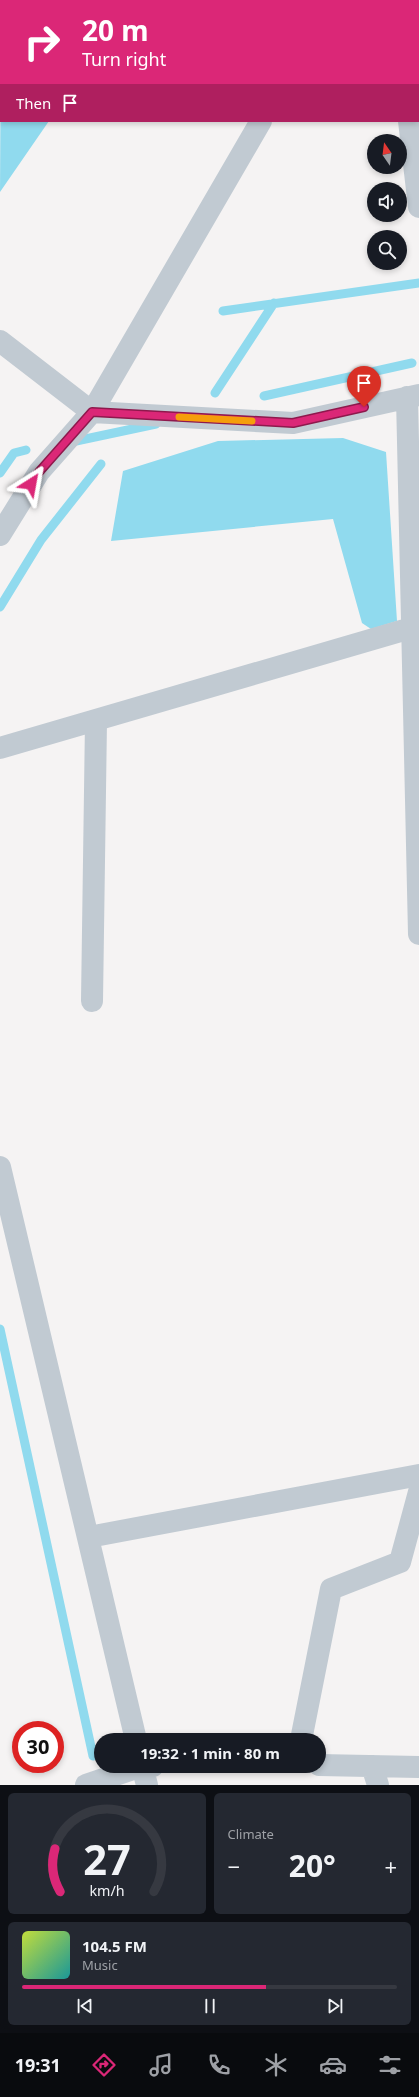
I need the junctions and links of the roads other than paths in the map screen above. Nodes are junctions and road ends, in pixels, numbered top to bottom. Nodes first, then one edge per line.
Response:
1 (260, 122) edge
2 (409, 122) edge
3 (419, 207) edge
4 (0, 341) edge
5 (413, 396) edge
6 (92, 412) junction
7 (39, 472) junction
8 (0, 508) edge
9 (0, 535) edge
10 (411, 628) junction
11 (96, 721) junction
12 (0, 748) edge
13 (419, 934) edge
14 (92, 1001) dead end
15 (0, 1167) edge
16 (419, 1475) edge
17 (419, 1492) edge
18 (89, 1537) junction
19 (134, 1733) edge
20 (302, 1733) edge
21 (326, 1766) edge
22 (419, 1767) edge
23 (121, 1773) edge
24 (144, 1773) edge
25 (375, 1775) edge
26 (86, 1785) edge
27 (147, 1785) edge

1 - 6 street
2 - 3 street
4 - 6 street
5 - 6 street
5 - 10 street
6 - 7 street
7 - 8 street
7 - 9 street
10 - 11 street
10 - 13 street
11 - 12 street
11 - 14 street
15 - 18 street
16 - 18 street
17 - 20 street
18 - 19 street
21 - 25 street
22 - 25 street
23 - 26 street
24 - 27 street

